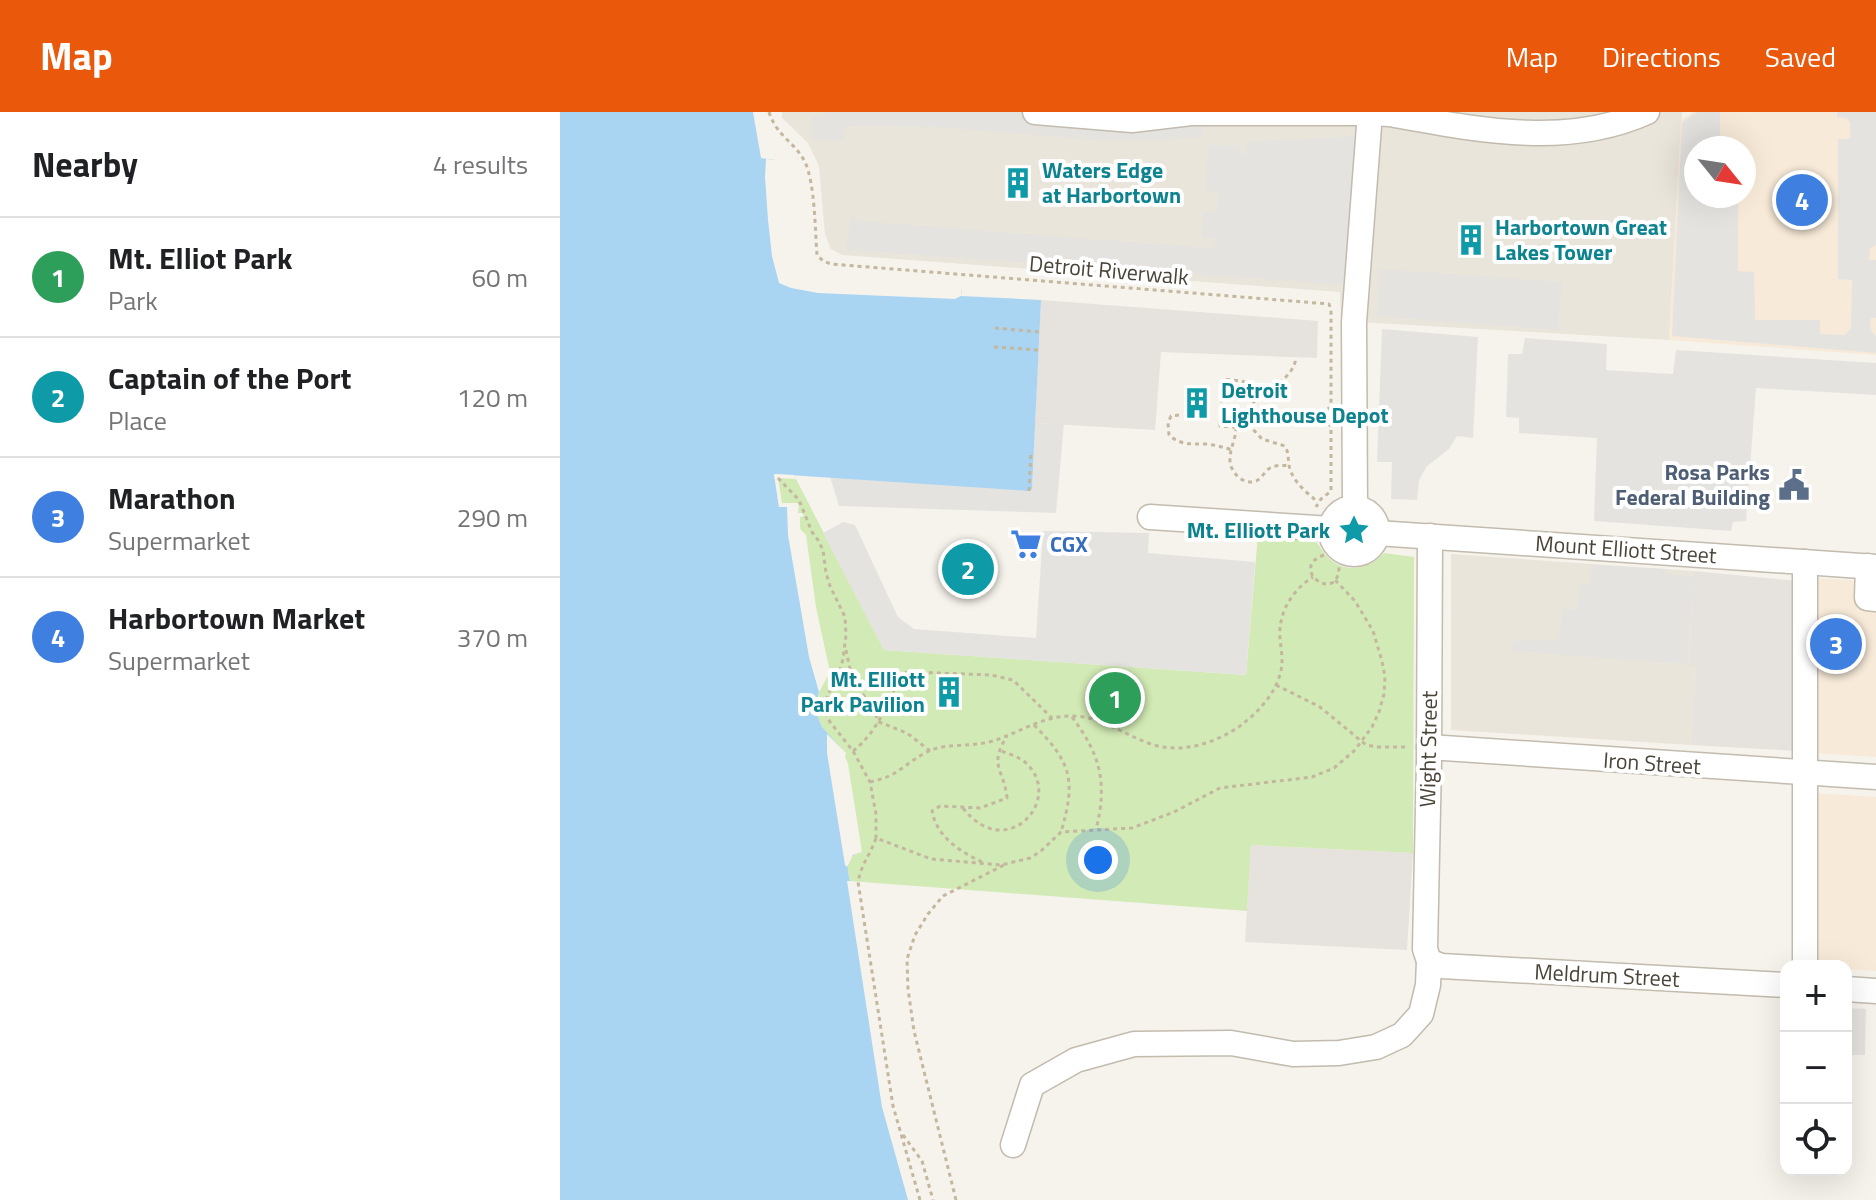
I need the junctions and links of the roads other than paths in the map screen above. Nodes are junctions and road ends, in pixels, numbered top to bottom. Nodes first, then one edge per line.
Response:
1 (1035, 112) edge
2 (1311, 112) edge
3 (1647, 112) edge
4 (1191, 113) edge
5 (1370, 113) edge
6 (1431, 117) edge
7 (1526, 123) edge
8 (1355, 508) junction
9 (1150, 517) dead end
10 (1331, 529) junction
11 (1377, 533) junction
12 (1430, 536) junction
13 (1805, 562) junction
14 (1872, 566) edge
15 (1876, 599) edge
16 (1421, 747) junction
17 (1805, 773) junction
18 (1876, 777) edge
19 (1805, 960) edge
20 (1429, 961) junction
21 (1780, 985) edge
22 (1852, 989) edge
23 (1876, 991) edge
24 (1013, 1145) dead end

1 - 4 street
2 - 4 street
2 - 5 street
3 - 7 street
5 - 6 street
5 - 8 street
6 - 7 street
8 - 10 street
8 - 11 street
9 - 10 street
10 - 11 street
11 - 12 street, Mount Elliott Street
12 - 13 street, Mount Elliott Street
12 - 16 street, Wight Street
13 - 14 street, Mount Elliott Street
13 - 17 street
14 - 15 street
16 - 17 street, Iron Street
16 - 20 street, Wight Street
17 - 18 street, Iron Street
17 - 19 street
20 - 21 street, Meldrum Street
20 - 24 street, Wight Street
22 - 23 street

